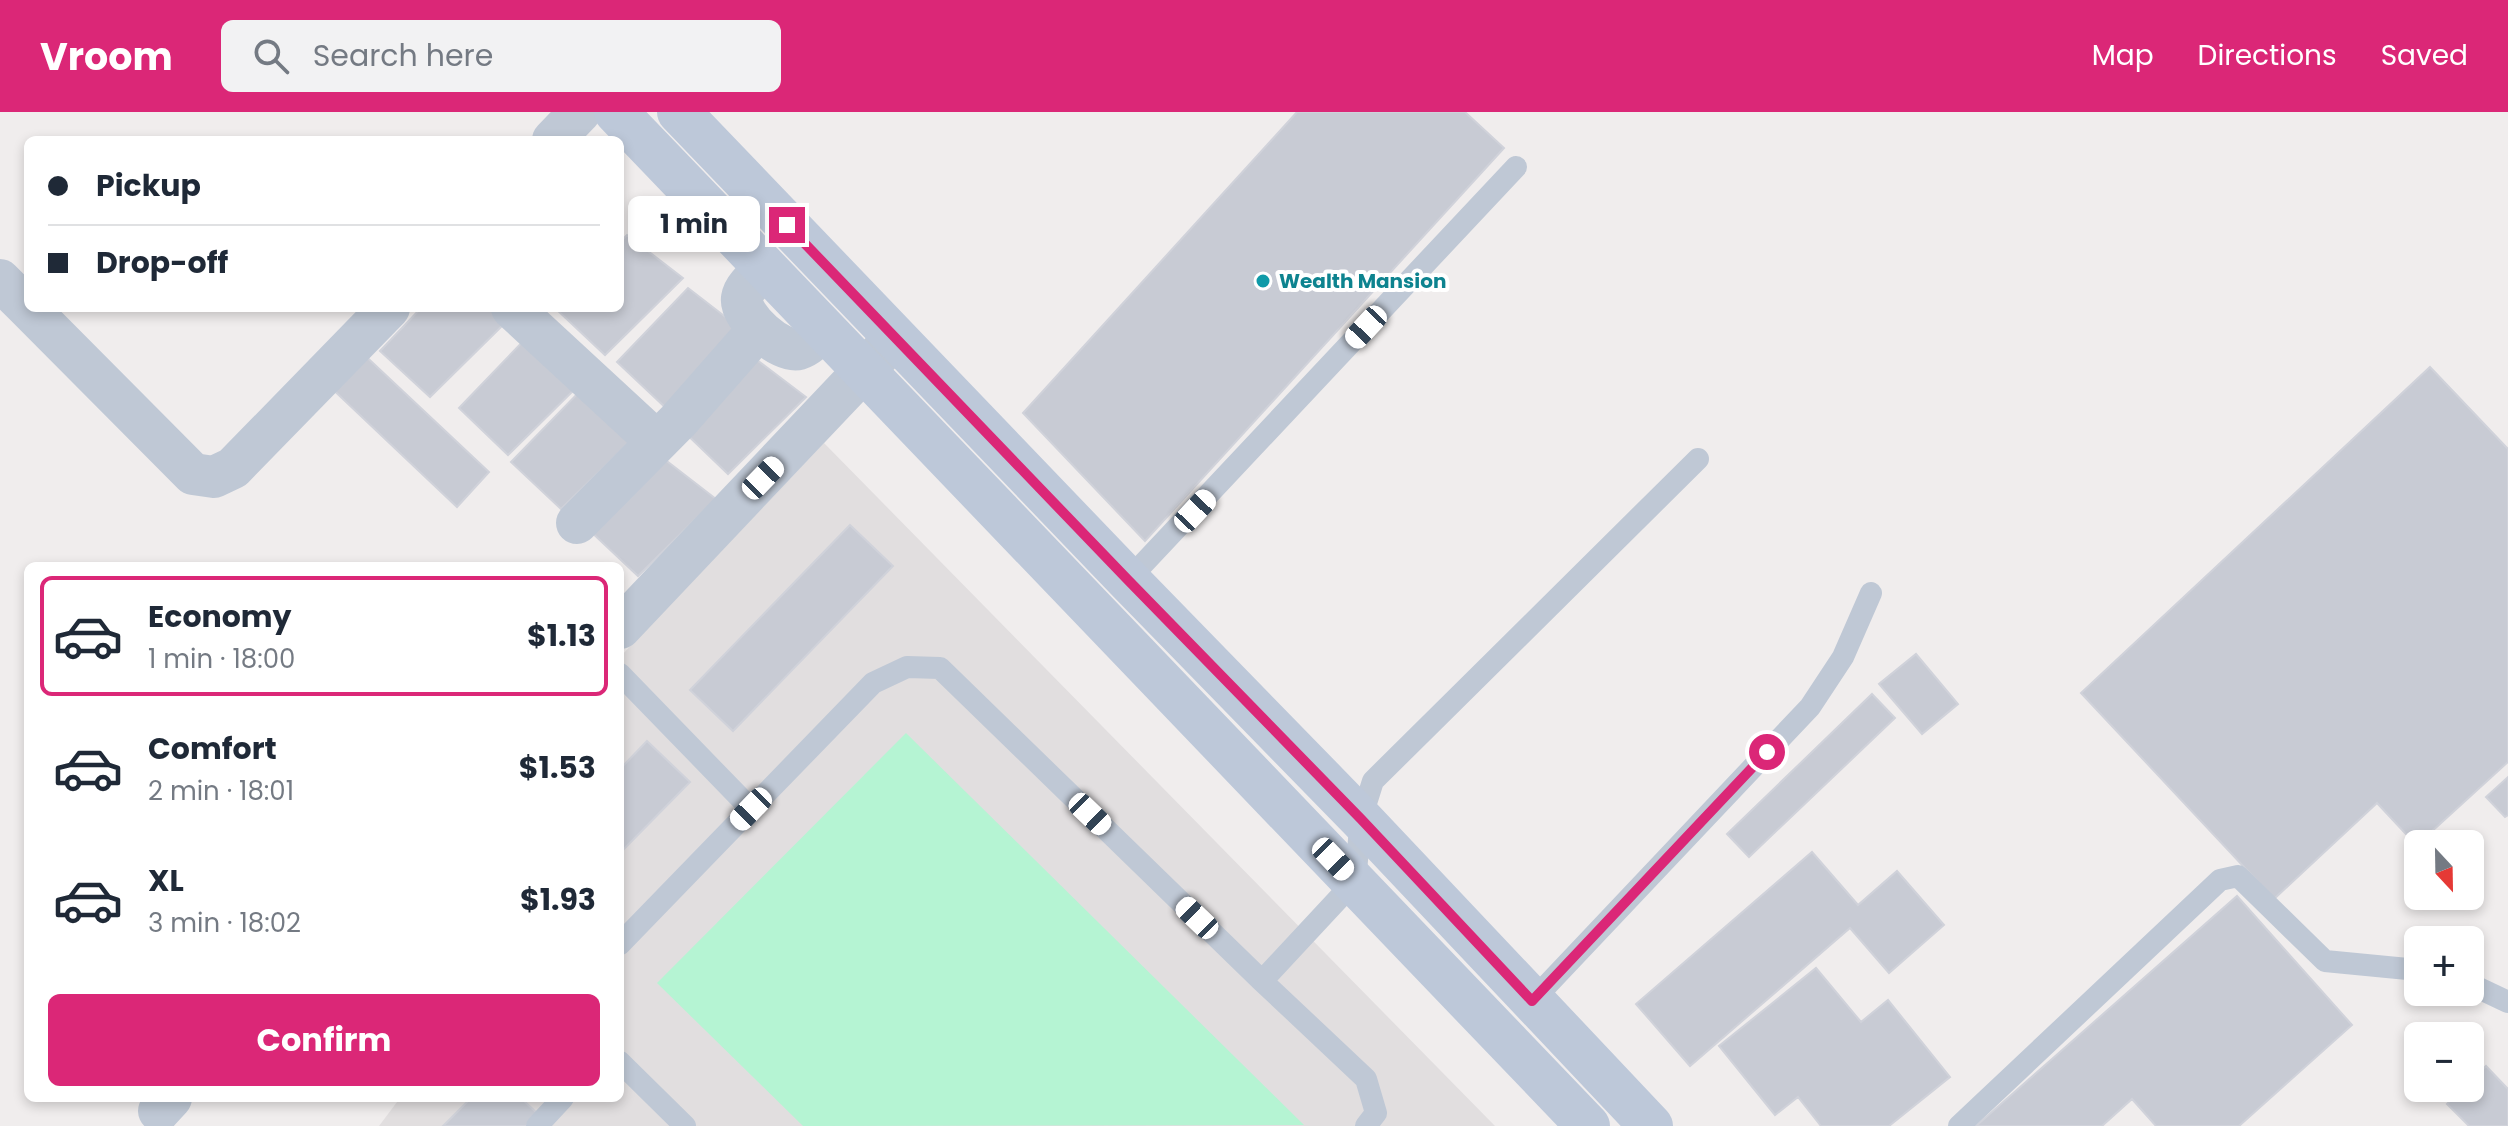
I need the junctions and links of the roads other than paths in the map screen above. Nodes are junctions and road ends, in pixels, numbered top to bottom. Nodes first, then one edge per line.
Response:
1 (580, 112) edge
2 (616, 112) edge
3 (679, 112) edge
4 (557, 136) edge
5 (1516, 167) dead end
6 (766, 269) junction
7 (0, 280) edge
8 (24, 304) edge
9 (32, 312) edge
10 (385, 312) edge
11 (516, 312) edge
12 (759, 329) junction
13 (824, 329) junction
14 (895, 337) junction
15 (864, 372) junction
16 (656, 441) junction
17 (1698, 459) dead end
18 (577, 523) dead end
19 (1128, 580) junction
20 (1871, 593) dead end
21 (624, 624) edge
22 (624, 678) edge
23 (751, 809) junction
24 (1361, 819) junction
25 (1355, 881) junction
26 (624, 940) edge
27 (2404, 969) edge
28 (1262, 981) junction
29 (2484, 991) edge
30 (1532, 1001) junction
31 (2508, 1002) edge
32 (624, 1066) edge
33 (559, 1102) edge
34 (537, 1126) edge
35 (685, 1126) edge
36 (1366, 1126) edge
37 (1588, 1126) edge
38 (1651, 1126) edge
39 (1959, 1126) edge

1 - 4 street
2 - 6 street
3 - 14 street
5 - 19 lane
6 - 12 street
6 - 13 street
7 - 8 street
9 - 10 street
11 - 16 street
12 - 13 street
12 - 16 street
13 - 15 street
14 - 15 street
14 - 19 street
15 - 21 street
15 - 25 street
16 - 18 street
17 - 24 lane
19 - 24 street
20 - 30 lane
22 - 23 lane
23 - 26 lane
23 - 28 lane
24 - 25 lane
24 - 30 street
25 - 28 lane
25 - 37 street
27 - 39 lane
28 - 36 lane
29 - 31 lane
30 - 38 street
32 - 35 lane
33 - 34 lane

